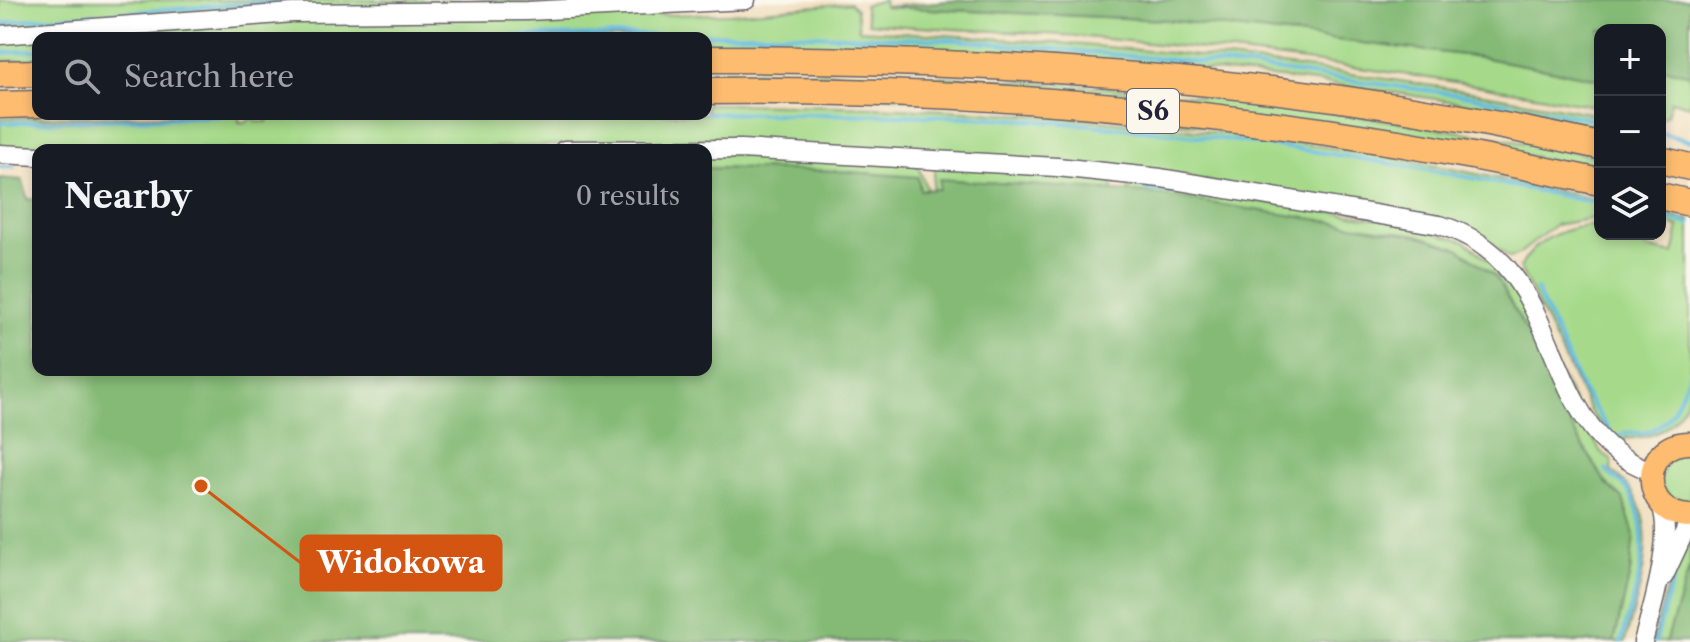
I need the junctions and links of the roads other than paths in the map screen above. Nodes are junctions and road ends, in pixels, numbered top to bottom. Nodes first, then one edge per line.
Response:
1 (746, 0) edge
2 (40, 32) edge
3 (32, 33) edge
4 (0, 35) edge
5 (712, 59) edge
6 (32, 73) edge
7 (0, 74) edge
8 (712, 91) edge
9 (32, 104) edge
10 (0, 105) edge
11 (1594, 145) edge
12 (712, 148) edge
13 (0, 154) edge
14 (32, 156) edge
15 (1666, 161) edge
16 (1690, 167) edge
17 (1594, 181) edge
18 (1666, 197) edge
19 (1690, 203) edge
20 (1685, 439) edge
21 (1651, 471) junction
22 (1661, 505) junction
23 (1690, 518) edge
24 (1654, 601) junction
25 (1643, 642) edge

1 - 2 street
3 - 4 street
5 - 11 highway, S6
6 - 7 highway
8 - 17 highway, S6
9 - 10 highway
12 - 21 street
13 - 14 street
15 - 16 highway
18 - 19 highway
20 - 21 main road
21 - 22 main road
22 - 23 main road
22 - 24 street
23 - 24 street
24 - 25 street

